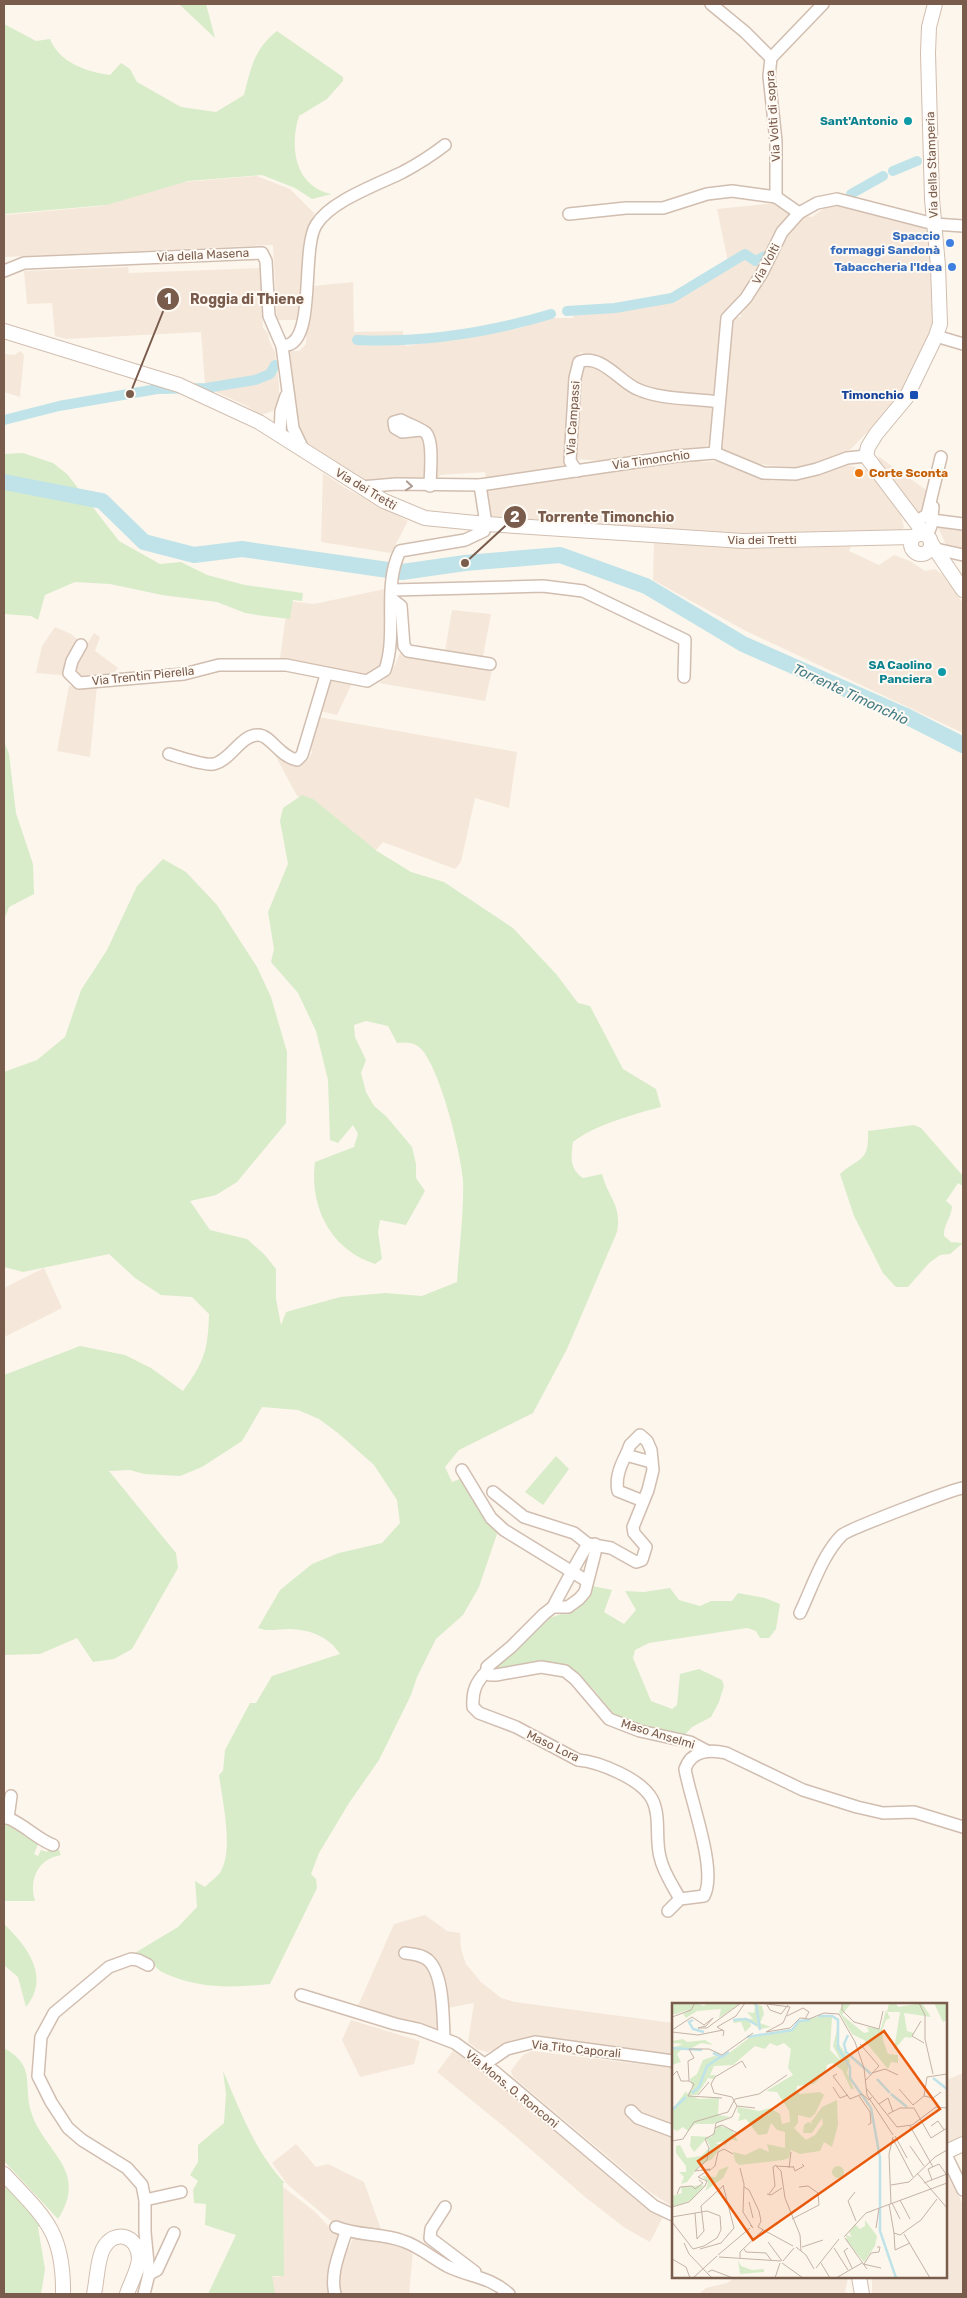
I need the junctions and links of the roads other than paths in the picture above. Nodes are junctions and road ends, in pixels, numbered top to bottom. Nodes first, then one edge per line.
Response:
1 (711, 4) edge
2 (823, 4) edge
3 (935, 4) edge
4 (771, 58) junction
5 (445, 145) dead end
6 (776, 197) junction
7 (799, 213) junction
8 (569, 214) dead end
9 (934, 224) junction
10 (963, 226) edge
11 (4, 271) edge
12 (4, 332) edge
13 (936, 336) junction
14 (963, 344) edge
15 (282, 346) junction
16 (719, 402) junction
17 (285, 408) junction
18 (259, 422) junction
19 (421, 430) dead end
20 (280, 435) junction
21 (304, 450) junction
22 (715, 453) junction
23 (866, 456) junction
24 (941, 457) dead end
25 (577, 471) junction
26 (480, 485) junction
27 (430, 486) junction
28 (361, 487) junction
29 (931, 498) junction
30 (910, 516) junction
31 (932, 520) junction
32 (486, 524) junction
33 (963, 524) edge
34 (923, 543) junction
35 (963, 556) edge
36 (946, 563) junction
37 (392, 590) junction
38 (963, 592) edge
39 (81, 645) dead end
40 (490, 664) dead end
41 (326, 675) junction
42 (684, 677) dead end
43 (169, 754) dead end
44 (626, 1455) junction
45 (651, 1462) junction
46 (462, 1470) dead end
47 (963, 1488) edge
48 (493, 1492) dead end
49 (643, 1501) junction
50 (592, 1544) junction
51 (571, 1571) junction
52 (587, 1581) junction
53 (553, 1608) junction
54 (800, 1613) dead end
55 (487, 1671) junction
56 (707, 1751) junction
57 (11, 1796) dead end
58 (6, 1818) edge
59 (963, 1827) edge
60 (53, 1845) dead end
61 (680, 1899) junction
62 (668, 1911) dead end
63 (405, 1953) dead end
64 (148, 1965) dead end
65 (301, 1995) dead end
66 (444, 2037) junction
67 (672, 2061) edge
68 (485, 2064) junction
69 (632, 2111) dead end
70 (672, 2131) edge
71 (963, 2144) edge
72 (947, 2153) edge
73 (947, 2156) edge
74 (4, 2174) edge
75 (963, 2190) edge
76 (181, 2192) dead end
77 (145, 2200) junction
78 (445, 2207) dead end
79 (672, 2215) edge
80 (174, 2233) dead end
81 (149, 2274) junction
82 (483, 2278) junction
83 (859, 2278) edge
84 (63, 2294) edge
85 (94, 2294) edge
86 (127, 2294) edge
87 (144, 2294) edge
88 (336, 2294) edge
89 (508, 2294) edge
90 (862, 2294) edge

1 - 4 street, Via Volti di sopra
2 - 4 street
3 - 9 street, Via della Stamperia
4 - 6 street, Via Volti di sopra
5 - 15 street
6 - 7 street
6 - 8 street
7 - 9 street, Via Volti
7 - 16 street, Via Volti
9 - 10 street, Via Volti
9 - 13 street, Via della Stamperia
11 - 15 street, Via della Masena
12 - 18 street, Via dei Tretti
13 - 14 street
13 - 23 street, Via della Stamperia
15 - 17 street, Via della Masena
16 - 22 street, Via Volti
16 - 25 street, Via Campassi
17 - 18 street
17 - 20 street, Via della Masena
17 - 21 street
18 - 20 street, Via dei Tretti
19 - 27 street
20 - 21 street, Via dei Tretti
21 - 28 street, Via dei Tretti
22 - 23 street, Via Timonchio
22 - 25 street, Via Timonchio
23 - 30 street
24 - 29 street
25 - 26 street, Via Timonchio
26 - 27 street, Via Timonchio
26 - 32 street
28 -> 27 street, Via Timonchio
28 - 32 street, Via dei Tretti
29 - 30 street
29 - 31 street
30 - 34 street
31 - 33 street
31 - 34 street
32 - 34 street, Via dei Tretti
32 - 37 street, Via Trentin Pierella
34 - 35 street
34 - 36 street
34 - 38 street
35 - 36 street
36 - 38 street
37 - 40 street, Via Trentin Pierella
37 - 41 street, Via Trentin Pierella
37 - 42 street
39 - 41 street, Via Trentin Pierella
41 - 43 street
44 - 45 street
44 - 45 street
44 - 49 street
45 - 49 street
46 - 51 street
47 - 54 street
48 - 50 street
49 - 50 street
50 - 51 street
50 - 52 street
51 - 52 street
51 - 53 street
52 - 53 street
53 - 55 street
55 - 56 street, Maso Anselmi
55 - 61 street, Maso Lora
56 - 59 street
56 - 61 street
57 - 58 street
58 - 60 street
61 - 62 street
63 - 66 street
64 - 77 street
65 - 66 street, Via Mons. O. Ronconi
66 - 68 street, Via Mons. O. Ronconi
67 - 68 street, Via Tito Caporali
68 - 79 street, Via Mons. O. Ronconi
69 - 70 street
71 - 72 street
73 - 75 street
74 - 84 street
76 - 77 street
77 - 81 street
78 - 82 street
80 - 81 street
81 - 87 street
82 - 88 street
82 - 89 street
83 - 90 street
85 - 86 street

